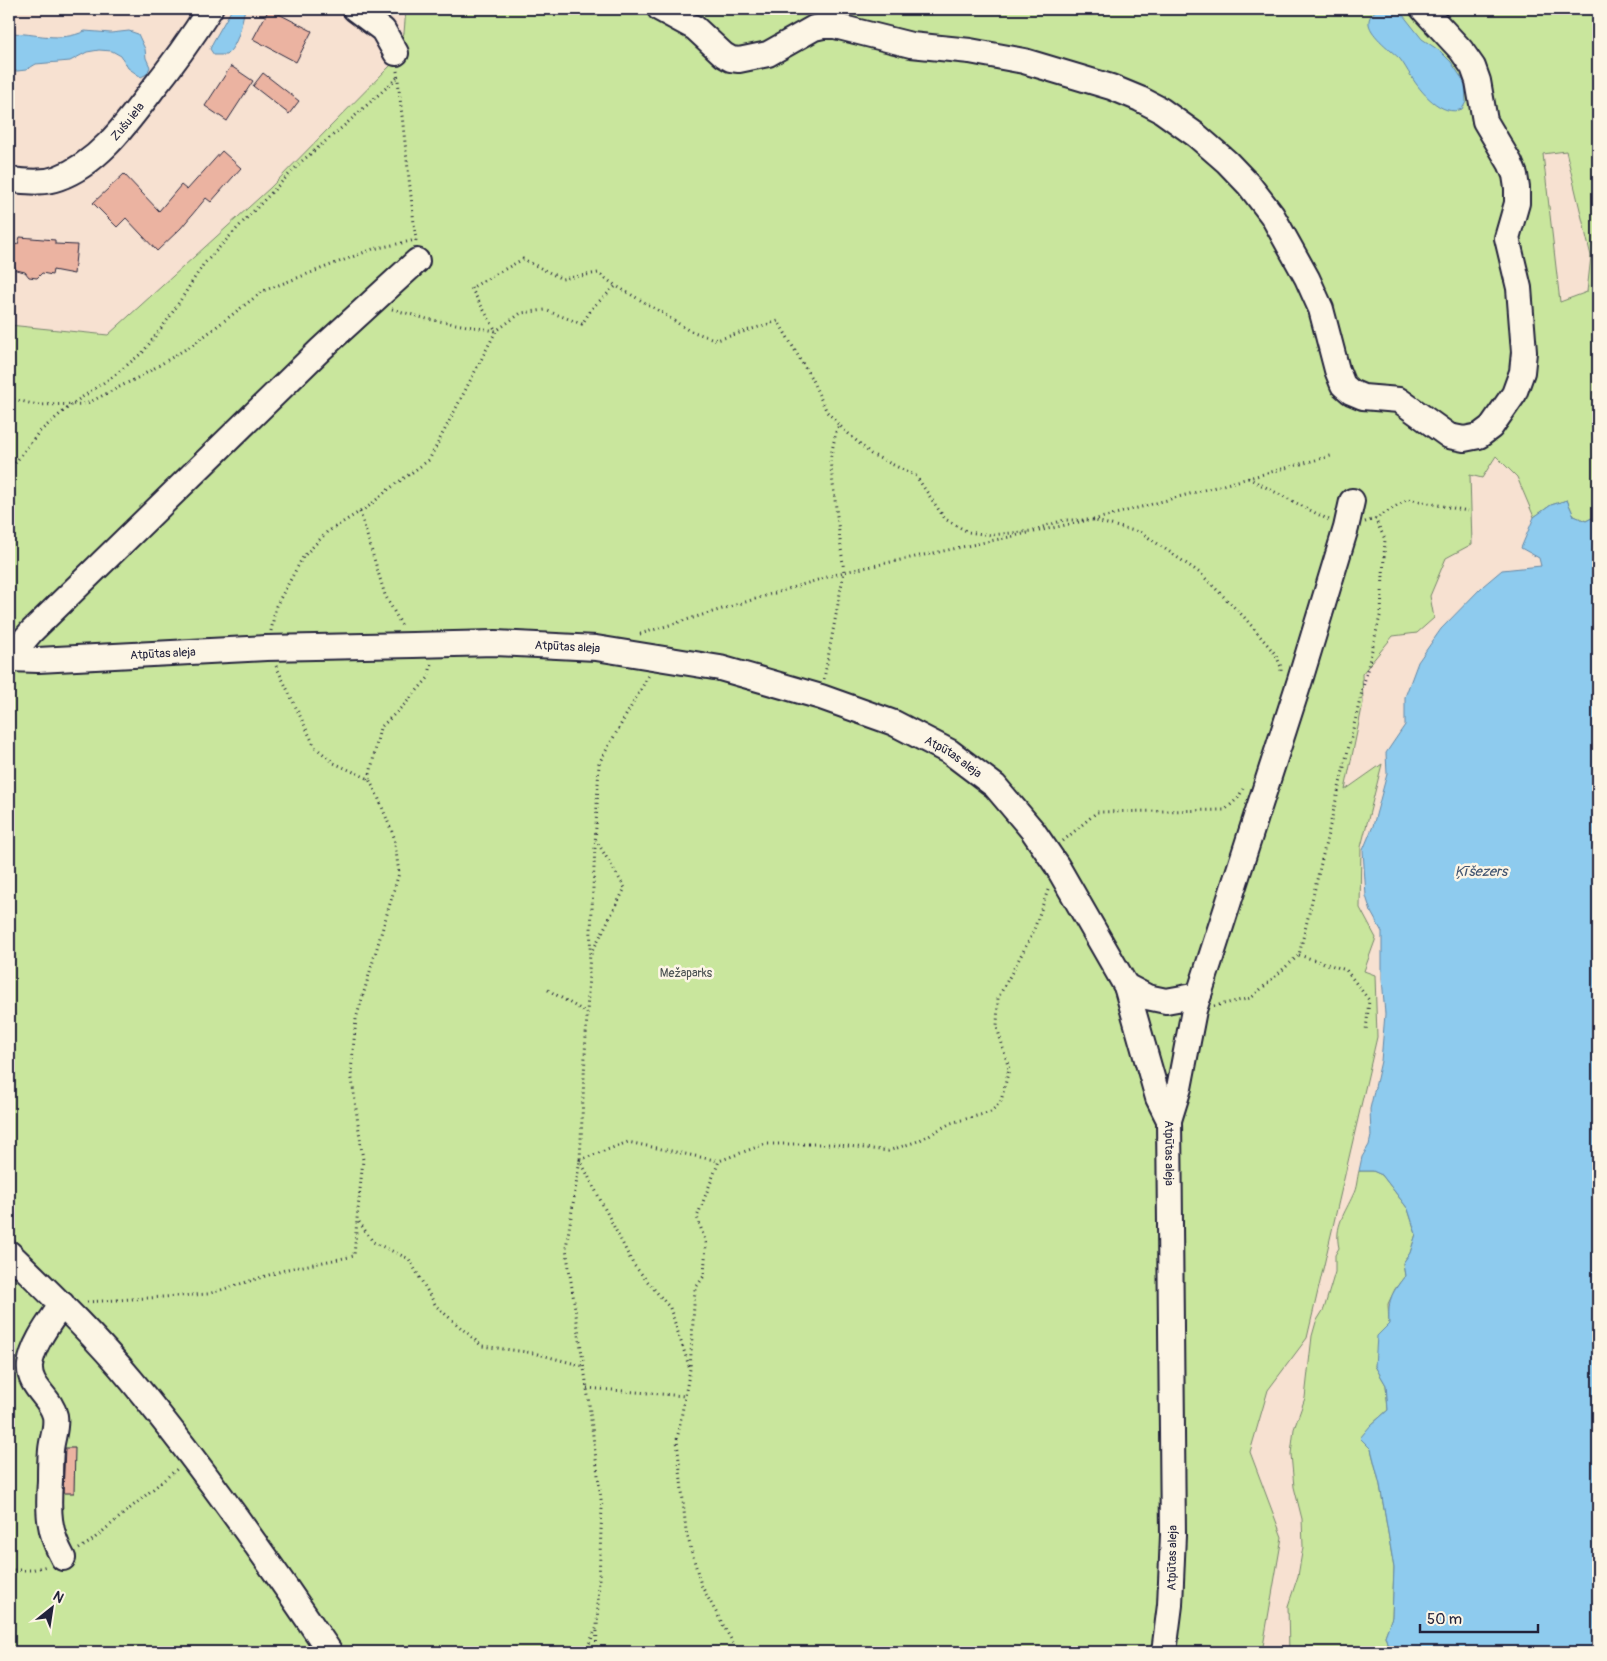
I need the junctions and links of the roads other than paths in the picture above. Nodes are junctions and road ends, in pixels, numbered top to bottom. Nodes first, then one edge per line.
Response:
1 (210, 9) edge
2 (355, 9) edge
3 (660, 9) edge
4 (1423, 9) edge
5 (396, 53) road end
6 (9, 180) edge
7 (416, 251) road end
8 (1352, 501) dead end
9 (9, 658) edge
10 (1126, 986) junction
11 (1196, 1003) junction
12 (1169, 1120) junction
13 (9, 1253) edge
14 (62, 1304) junction
15 (63, 1558) road end
16 (330, 1652) edge
17 (1164, 1652) edge

1 - 6 street, Zušu iela
2 - 5 street
3 - 4 street
7 - 9 street
8 - 11 street
9 - 10 street, Atpūtas aleja
10 - 11 street
10 - 12 street, Atpūtas aleja
11 - 12 street
12 - 17 street, Atpūtas aleja
13 - 14 street
14 - 15 street
14 - 16 street

